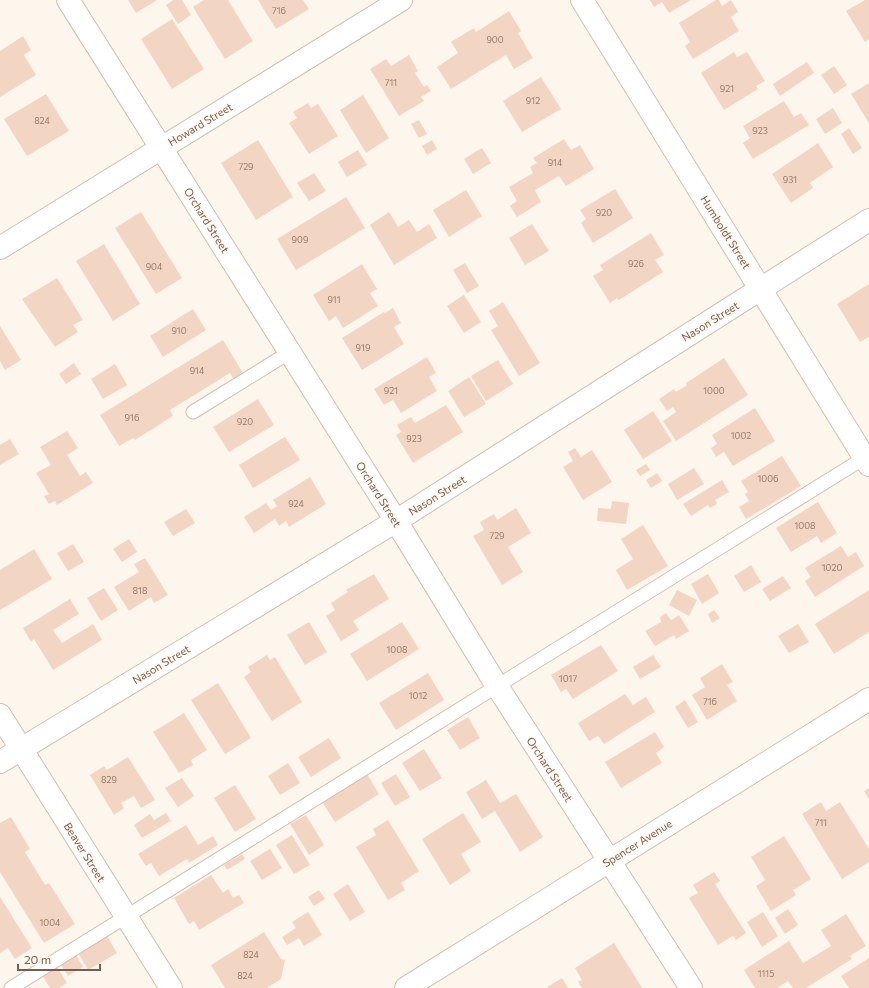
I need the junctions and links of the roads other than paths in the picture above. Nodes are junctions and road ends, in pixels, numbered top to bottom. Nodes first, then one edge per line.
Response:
1 (68, 0) edge
2 (401, 0) edge
3 (582, 0) edge
4 (162, 147) junction
5 (869, 220) edge
6 (0, 248) edge
7 (761, 289) junction
8 (290, 352) junction
9 (193, 412) dead end
10 (868, 459) edge
11 (396, 521) junction
12 (497, 686) junction
13 (869, 699) edge
14 (0, 715) edge
15 (21, 749) junction
16 (0, 762) edge
17 (610, 861) junction
18 (125, 916) junction
19 (11, 988) edge
20 (170, 988) edge
21 (406, 988) edge
22 (691, 988) edge

1 - 4 street, Orchard Street
2 - 4 street, Howard Street
3 - 7 street, Humboldt Street
4 - 6 street, Howard Street
4 - 8 street, Orchard Street
5 - 7 street, Nason Street
7 - 10 street, Humboldt Street
7 - 11 street, Nason Street
8 - 9 lane
8 - 11 street, Orchard Street
10 - 12 lane
11 - 12 street, Orchard Street
11 - 15 street, Nason Street
12 - 17 street, Orchard Street
12 - 18 lane
13 - 17 street, Spencer Avenue
14 - 15 street, Beaver Street
15 - 16 street, Nason Street
15 - 18 street, Beaver Street
17 - 21 street, Spencer Avenue
17 - 22 street, Orchard Street
18 - 19 lane
18 - 20 street, Beaver Street

